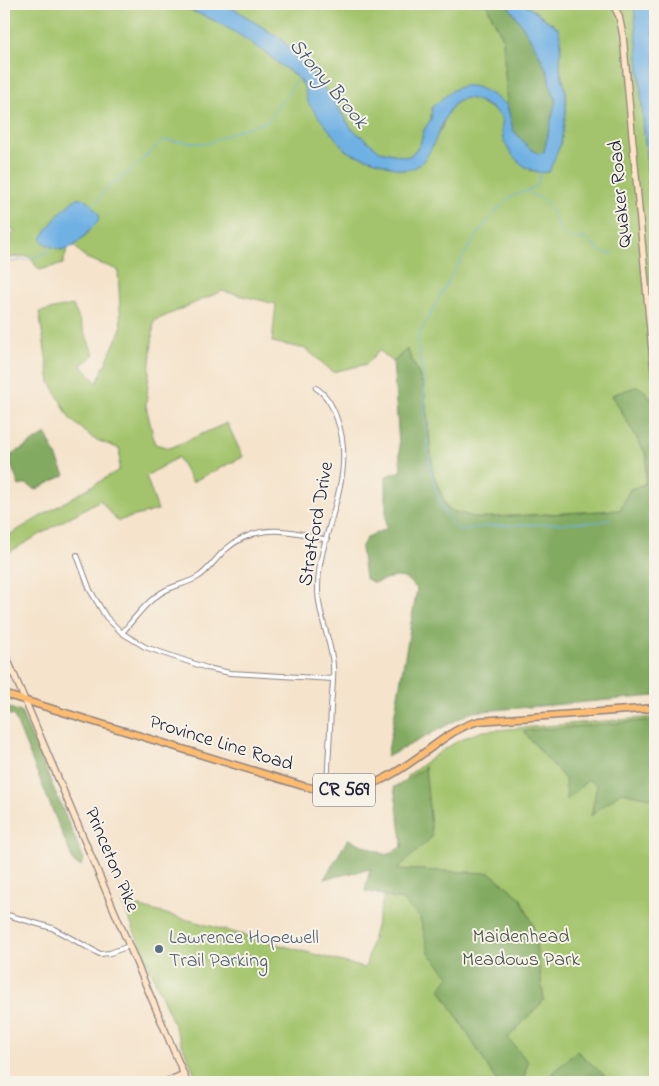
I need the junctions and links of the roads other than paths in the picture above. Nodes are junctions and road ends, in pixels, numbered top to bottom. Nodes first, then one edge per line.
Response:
1 (613, 4) edge
2 (655, 383) edge
3 (316, 388) dead end
4 (327, 540) junction
5 (77, 555) dead end
6 (122, 634) junction
7 (4, 651) edge
8 (333, 679) junction
9 (4, 694) edge
10 (25, 701) junction
11 (655, 708) edge
12 (326, 790) junction
13 (4, 914) edge
14 (128, 946) junction
15 (184, 1074) junction
16 (166, 1082) edge
17 (188, 1082) edge

1 - 2 main road, Quaker Road
3 - 4 street, Stratford Drive
4 - 6 street
4 - 8 street, Stratford Drive
5 - 6 street
6 - 8 street
7 - 10 main road, Princeton Pike
8 - 12 street, Stratford Drive
9 - 10 main road, Province Line Road
10 - 12 main road, Province Line Road / CR 569
10 - 14 main road, Princeton Pike
11 - 12 main road, Province Line Road / CR 569
13 - 14 street
14 - 15 main road, Princeton Pike
15 - 16 main road
15 - 17 main road, Princeton Pike

